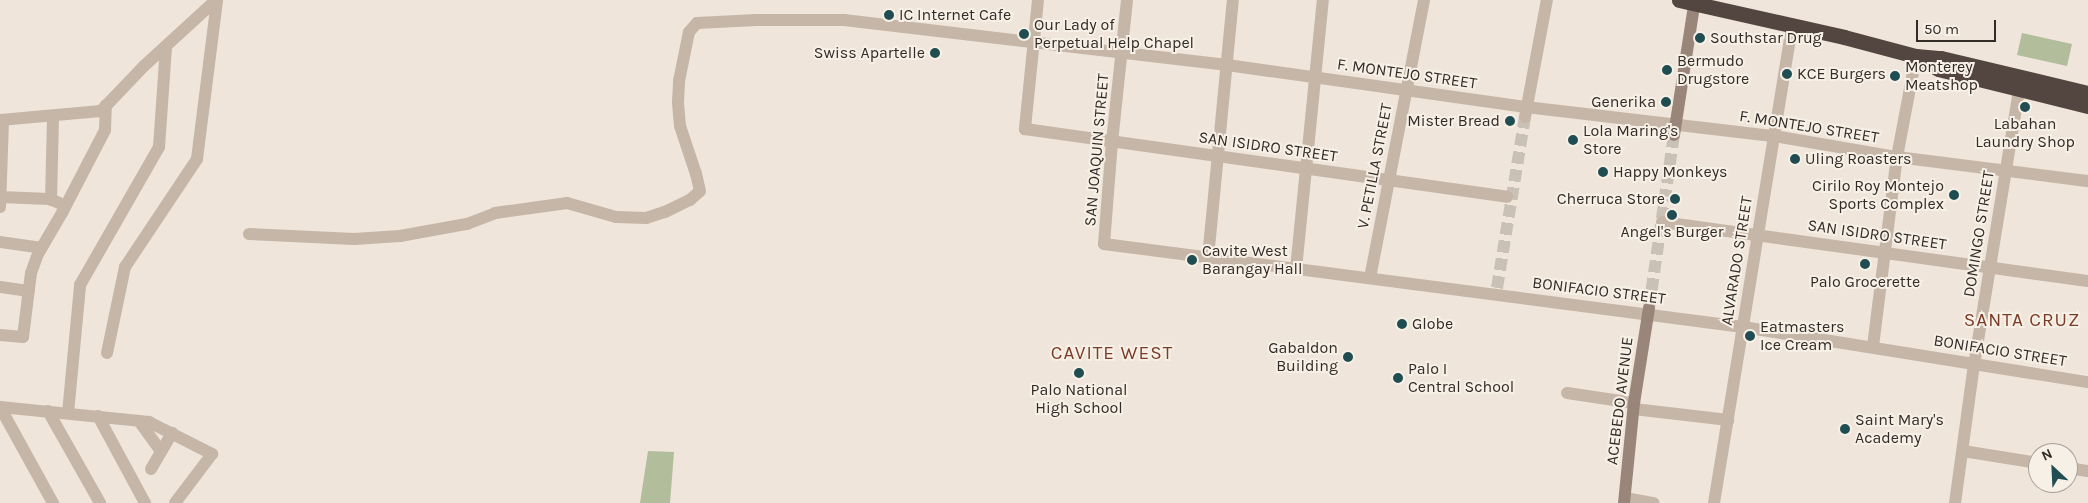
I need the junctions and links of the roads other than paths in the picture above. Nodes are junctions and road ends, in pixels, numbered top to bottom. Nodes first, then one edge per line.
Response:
1 (217, 0) edge
2 (1038, 0) edge
3 (1127, 0) edge
4 (1233, 0) edge
5 (1323, 0) edge
6 (1424, 0) edge
7 (1547, 0) edge
8 (1690, 1) edge
9 (1792, 25) junction
10 (1034, 42) junction
11 (166, 47) junction
12 (1122, 54) junction
13 (1916, 56) junction
14 (1228, 65) junction
15 (1315, 78) junction
16 (1406, 89) junction
17 (2019, 89) junction
18 (2088, 93) edge
19 (106, 106) junction
20 (2088, 106) edge
21 (1525, 112) junction
22 (53, 116) junction
23 (2, 120) edge
24 (1674, 130) junction
25 (1774, 136) junction
26 (1112, 142) junction
27 (1218, 156) junction
28 (1897, 157) junction
29 (1306, 168) junction
30 (2005, 170) junction
31 (1390, 181) junction
32 (2088, 181) edge
33 (0, 197) edge
34 (1507, 197) dead end
35 (52, 200) junction
36 (0, 206) edge
37 (66, 206) junction
38 (1662, 222) dead end
39 (248, 234) dead end
40 (1759, 235) junction
41 (0, 242) edge
42 (1104, 244) joint
43 (42, 248) junction
44 (1884, 251) junction
45 (1208, 258) junction
46 (1991, 268) junction
47 (1296, 269) junction
48 (1370, 278) junction
49 (2088, 281) edge
50 (0, 287) edge
51 (29, 291) junction
52 (1648, 311) junction
53 (1743, 327) junction
54 (0, 335) edge
55 (1873, 346) junction
56 (107, 353) dead end
57 (1974, 365) junction
58 (2088, 382) edge
59 (1567, 393) dead end
60 (1634, 406) junction
61 (48, 411) junction
62 (68, 413) junction
63 (98, 416) junction
64 (139, 420) junction
65 (1728, 420) junction
66 (172, 433) junction
67 (161, 451) junction
68 (1963, 451) junction
69 (2028, 461) edge
70 (151, 469) dead end
71 (1624, 501) edge
72 (53, 503) edge
73 (100, 503) edge
74 (145, 503) edge
75 (174, 503) edge
76 (1654, 503) edge
77 (1714, 503) edge
78 (1955, 503) edge

1 - 11 street
1 - 56 street
2 - 10 street
3 - 12 street, SAN JOAQUIN STREET
4 - 14 street
5 - 15 street
6 - 16 street, V. PETILLA STREET
7 - 21 street
8 - 9 highway
8 - 24 main road
9 - 13 highway
9 - 25 street, ALVARADO STREET
10 - 12 street, F. MONTEJO STREET
10 - 26 street, SAN ISIDRO STREET
10 - 39 street, F. MONTEJO STREET
11 - 19 street
11 - 62 street
12 - 14 street, F. MONTEJO STREET
12 - 26 street, SAN JOAQUIN STREET
13 - 17 highway
13 - 18 highway
13 - 28 street
14 - 15 street, F. MONTEJO STREET
14 - 27 street
15 - 16 street, F. MONTEJO STREET
15 - 29 street
16 - 21 street, F. MONTEJO STREET
16 - 31 street, V. PETILLA STREET
17 - 20 highway
17 - 30 street, DOMINGO STREET
19 - 22 street
19 - 37 street
21 - 24 street, F. MONTEJO STREET
22 - 23 street
22 - 35 street
23 - 33 street
24 - 25 street, F. MONTEJO STREET
25 - 28 street, F. MONTEJO STREET
25 - 40 street, ALVARADO STREET
26 - 27 street, SAN ISIDRO STREET
26 - 42 street, SAN JOAQUIN STREET
27 - 29 street, SAN ISIDRO STREET
27 - 45 street
28 - 30 street, F. MONTEJO STREET
28 - 44 street
29 - 31 street, SAN ISIDRO STREET
29 - 47 street
30 - 32 street, F. MONTEJO STREET
30 - 46 street, DOMINGO STREET
31 - 34 street, SAN ISIDRO STREET
31 - 48 street, V. PETILLA STREET
33 - 35 street
33 - 36 street
35 - 37 street
37 - 43 street
38 - 40 street, SAN ISIDRO STREET
40 - 44 street, SAN ISIDRO STREET
40 - 53 street, ALVARADO STREET
41 - 43 street
42 - 45 street, BONIFACIO STREET
43 - 51 street
44 - 46 street, SAN ISIDRO STREET
44 - 55 street
45 - 47 street, BONIFACIO STREET
46 - 49 street, SAN ISIDRO STREET
46 - 57 street, DOMINGO STREET
47 - 48 street, BONIFACIO STREET
48 - 52 street, BONIFACIO STREET
50 - 51 street
51 - 54 street
52 - 53 street, BONIFACIO STREET
52 - 60 main road, ACEBEDO AVENUE
53 - 55 street, BONIFACIO STREET
53 - 65 street, ALVARADO STREET
55 - 57 street, BONIFACIO STREET
57 - 58 street, BONIFACIO STREET
57 - 68 street, DOMINGO STREET
59 - 60 street
60 - 65 street
60 - 71 main road, ACEBEDO AVENUE
61 - 62 street
61 - 72 street
61 - 73 street
62 - 63 street
63 - 64 street
63 - 74 street
64 - 66 street
64 - 67 street
65 - 77 street, ALVARADO STREET
66 - 67 street
66 - 75 street
67 - 70 street
68 - 69 street
68 - 78 street, DOMINGO STREET
71 - 76 street

